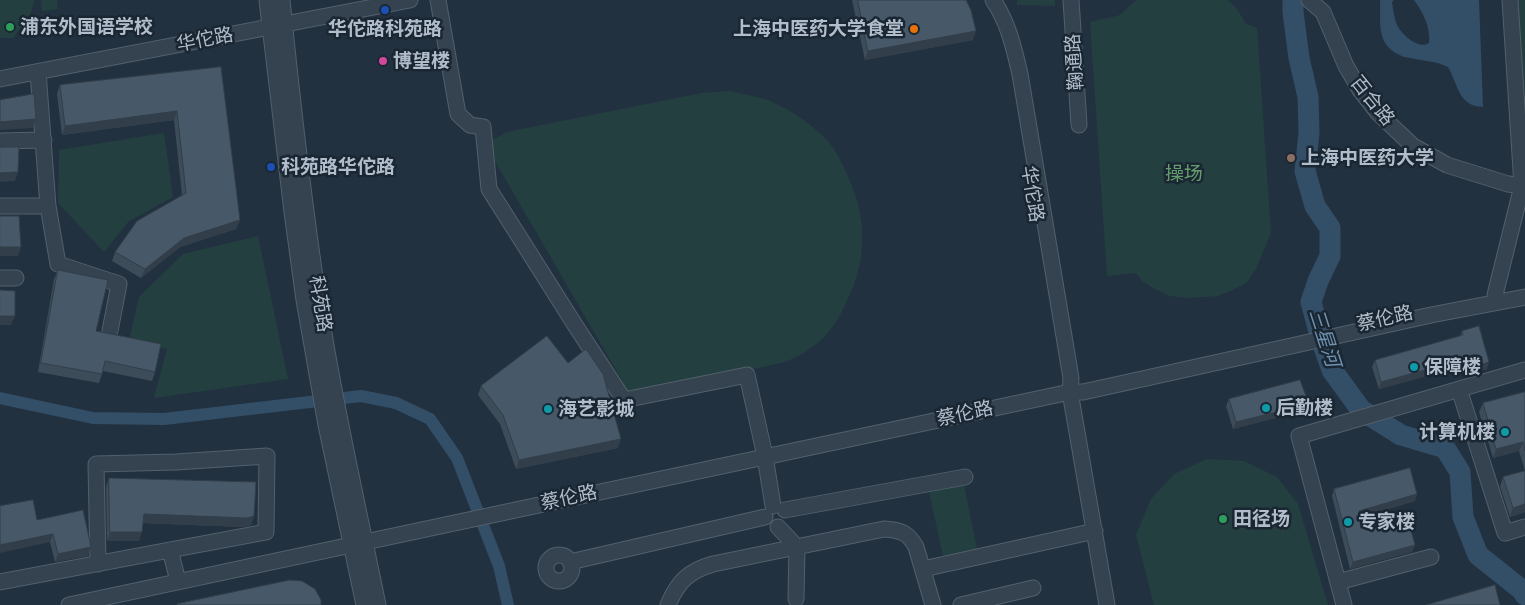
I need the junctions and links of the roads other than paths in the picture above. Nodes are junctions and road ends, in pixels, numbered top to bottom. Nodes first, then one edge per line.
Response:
1 (267, 0) edge
2 (282, 0) edge
3 (368, 0) edge
4 (410, 0) edge
5 (438, 0) edge
6 (984, 0) edge
7 (992, 0) edge
8 (1071, 0) edge
9 (1309, 0) edge
10 (1510, 0) edge
11 (277, 21) junction
12 (0, 72) edge
13 (38, 72) junction
14 (0, 79) edge
15 (1079, 125) dead end
16 (44, 140) junction
17 (0, 141) edge
18 (1522, 193) edge
19 (0, 206) edge
20 (48, 206) junction
21 (0, 278) edge
22 (16, 278) dead end
23 (1525, 288) edge
24 (1495, 294) junction
25 (1525, 297) edge
26 (110, 331) dead end
27 (1342, 332) junction
28 (1525, 370) edge
29 (1459, 389) junction
30 (1070, 392) junction
31 (765, 456) junction
32 (965, 477) dead end
33 (774, 511) junction
34 (1525, 527) edge
35 (1095, 532) junction
36 (358, 543) junction
37 (797, 547) junction
38 (170, 550) junction
39 (1431, 557) dead end
40 (570, 562) dead end
41 (98, 564) junction
42 (923, 568) junction
43 (178, 581) junction
44 (0, 582) edge
45 (1338, 582) junction
46 (1033, 588) dead end
47 (796, 600) dead end
48 (69, 605) edge
49 (364, 605) edge
50 (378, 605) edge
51 (668, 605) edge
52 (933, 605) edge
53 (961, 605) edge
54 (1107, 605) edge
55 (1344, 605) edge

1 - 11 street, 科苑路
2 - 11 street, 科苑路
3 - 11 street, 华佗路
4 - 11 street, 华佗路
5 - 31 street
6 - 30 street, 华佗路
7 - 30 street, 华佗路
8 - 15 street, 鞠通路
9 - 18 street, 百合路
10 - 18 street
11 - 12 street, 华佗路
11 - 13 street, 华佗路
11 - 36 street, 科苑路
13 - 14 street, 华佗路
13 - 16 street
16 - 17 street
16 - 20 street
18 - 24 street
19 - 20 street
20 - 26 street
21 - 22 street
23 - 24 street, 蔡伦路
24 - 27 street, 蔡伦路
25 - 27 street, 蔡伦路
27 - 30 street, 蔡伦路
28 - 29 street
29 - 34 street
29 - 45 street
30 - 31 street, 蔡伦路
30 - 35 street, 华佗路
31 - 33 street
31 - 36 street, 蔡伦路
32 - 33 street
33 - 37 street
33 - 40 street
35 - 42 street
35 - 54 street, 华佗路
36 - 43 street, 蔡伦路
36 - 49 street, 科苑路
36 - 50 street, 科苑路
37 - 42 street
37 - 47 street
37 - 51 street
38 - 41 street
38 - 41 street
38 - 43 street
39 - 45 street
41 - 44 street
42 - 52 street
43 - 48 street, 蔡伦路
45 - 55 street
46 - 53 street

